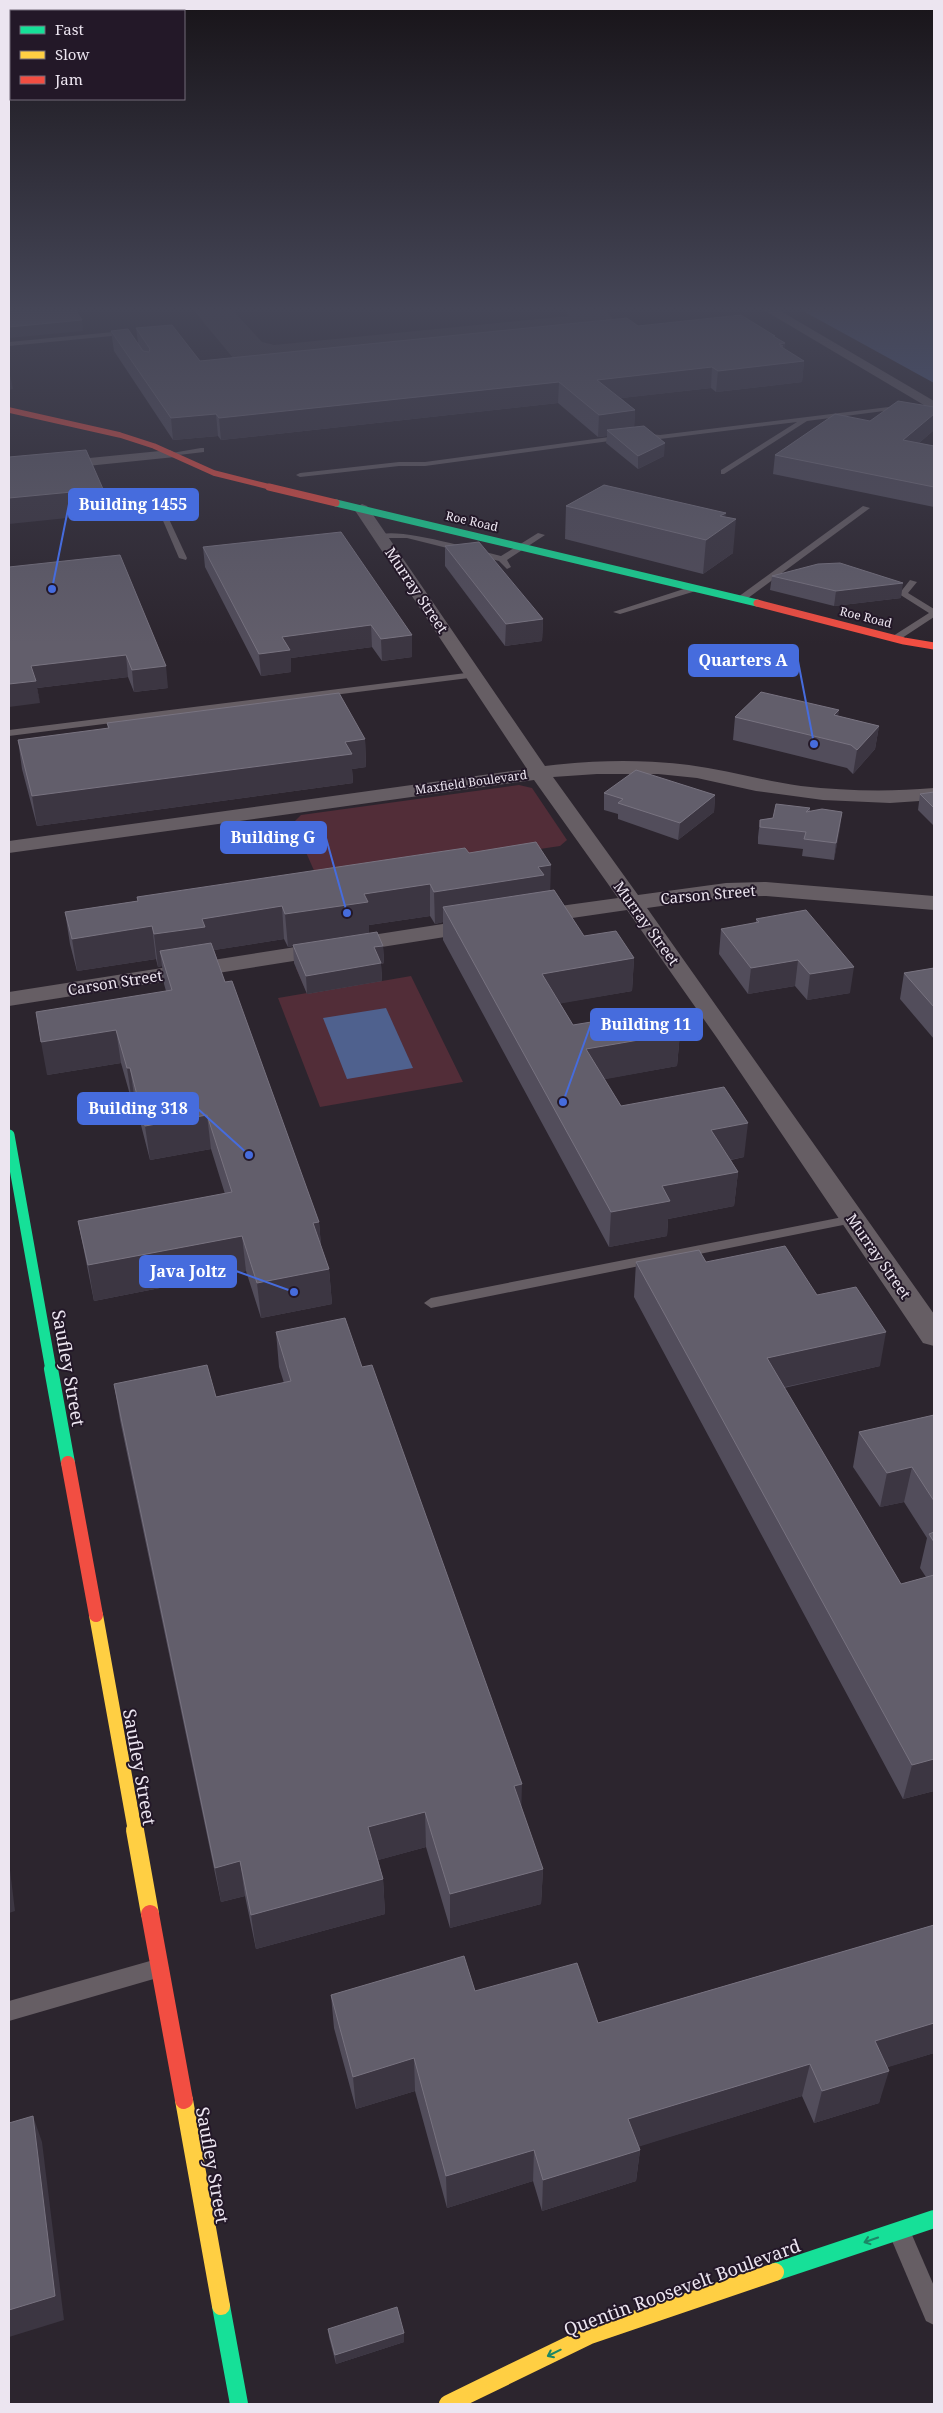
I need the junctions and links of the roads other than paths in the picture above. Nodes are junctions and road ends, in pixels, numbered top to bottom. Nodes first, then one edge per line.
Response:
1 (47, 419) edge
2 (806, 419) junction
3 (810, 419) edge
4 (202, 450) dead end
5 (170, 454) junction
6 (9, 470) edge
7 (724, 472) dead end
8 (300, 475) dead end
9 (158, 504) dead end
10 (866, 508) dead end
11 (362, 509) junction
12 (419, 523) junction
13 (380, 535) junction
14 (541, 535) dead end
15 (522, 547) junction
16 (183, 558) dead end
17 (502, 559) junction
18 (507, 567) dead end
19 (912, 582) dead end
20 (696, 588) junction
21 (741, 599) junction
22 (616, 612) dead end
23 (934, 613) edge
24 (900, 640) junction
25 (934, 646) edge
26 (934, 650) edge
27 (474, 675) junction
28 (9, 733) edge
29 (539, 772) junction
30 (934, 794) edge
31 (9, 847) edge
32 (631, 902) junction
33 (934, 904) edge
34 (9, 999) edge
35 (9, 1135) edge
36 (853, 1219) junction
37 (431, 1302) dead end
38 (934, 1336) edge
39 (159, 1969) junction
40 (9, 2011) edge
41 (934, 2219) edge
42 (898, 2230) junction
43 (934, 2313) edge
44 (239, 2404) edge
45 (448, 2404) edge

1 - 5 street, Roe Road
2 - 3 lane
2 - 7 lane
2 - 8 lane
4 - 5 lane
5 - 6 street
5 - 11 street, Roe Road
9 - 16 lane
10 - 21 lane
11 - 12 street, Roe Road
11 - 13 street, Murray Street
12 - 13 street
12 - 15 street, Roe Road
13 - 17 lane
13 - 27 street, Murray Street
14 - 15 lane
15 - 17 lane
15 - 20 street, Roe Road
17 - 18 lane
19 - 23 lane
20 - 21 street, Roe Road
20 - 22 lane
21 - 24 street, Roe Road
23 - 24 lane
24 - 25 street, Roe Road
24 - 26 street
27 - 28 lane
27 - 29 street, Murray Street
29 - 30 street, Maxfield Boulevard
29 - 31 street, Maxfield Boulevard
29 - 32 street, Murray Street
32 - 33 street, Carson Street
32 - 34 street, Carson Street
32 - 36 street, Murray Street
35 - 39 street, Saufley Street
36 - 37 lane
36 - 38 street, Murray Street
39 - 40 lane
39 - 44 street, Saufley Street
41 - 42 street, Quentin Roosevelt Boulevard
42 - 43 lane
42 -> 45 street, Quentin Roosevelt Boulevard

